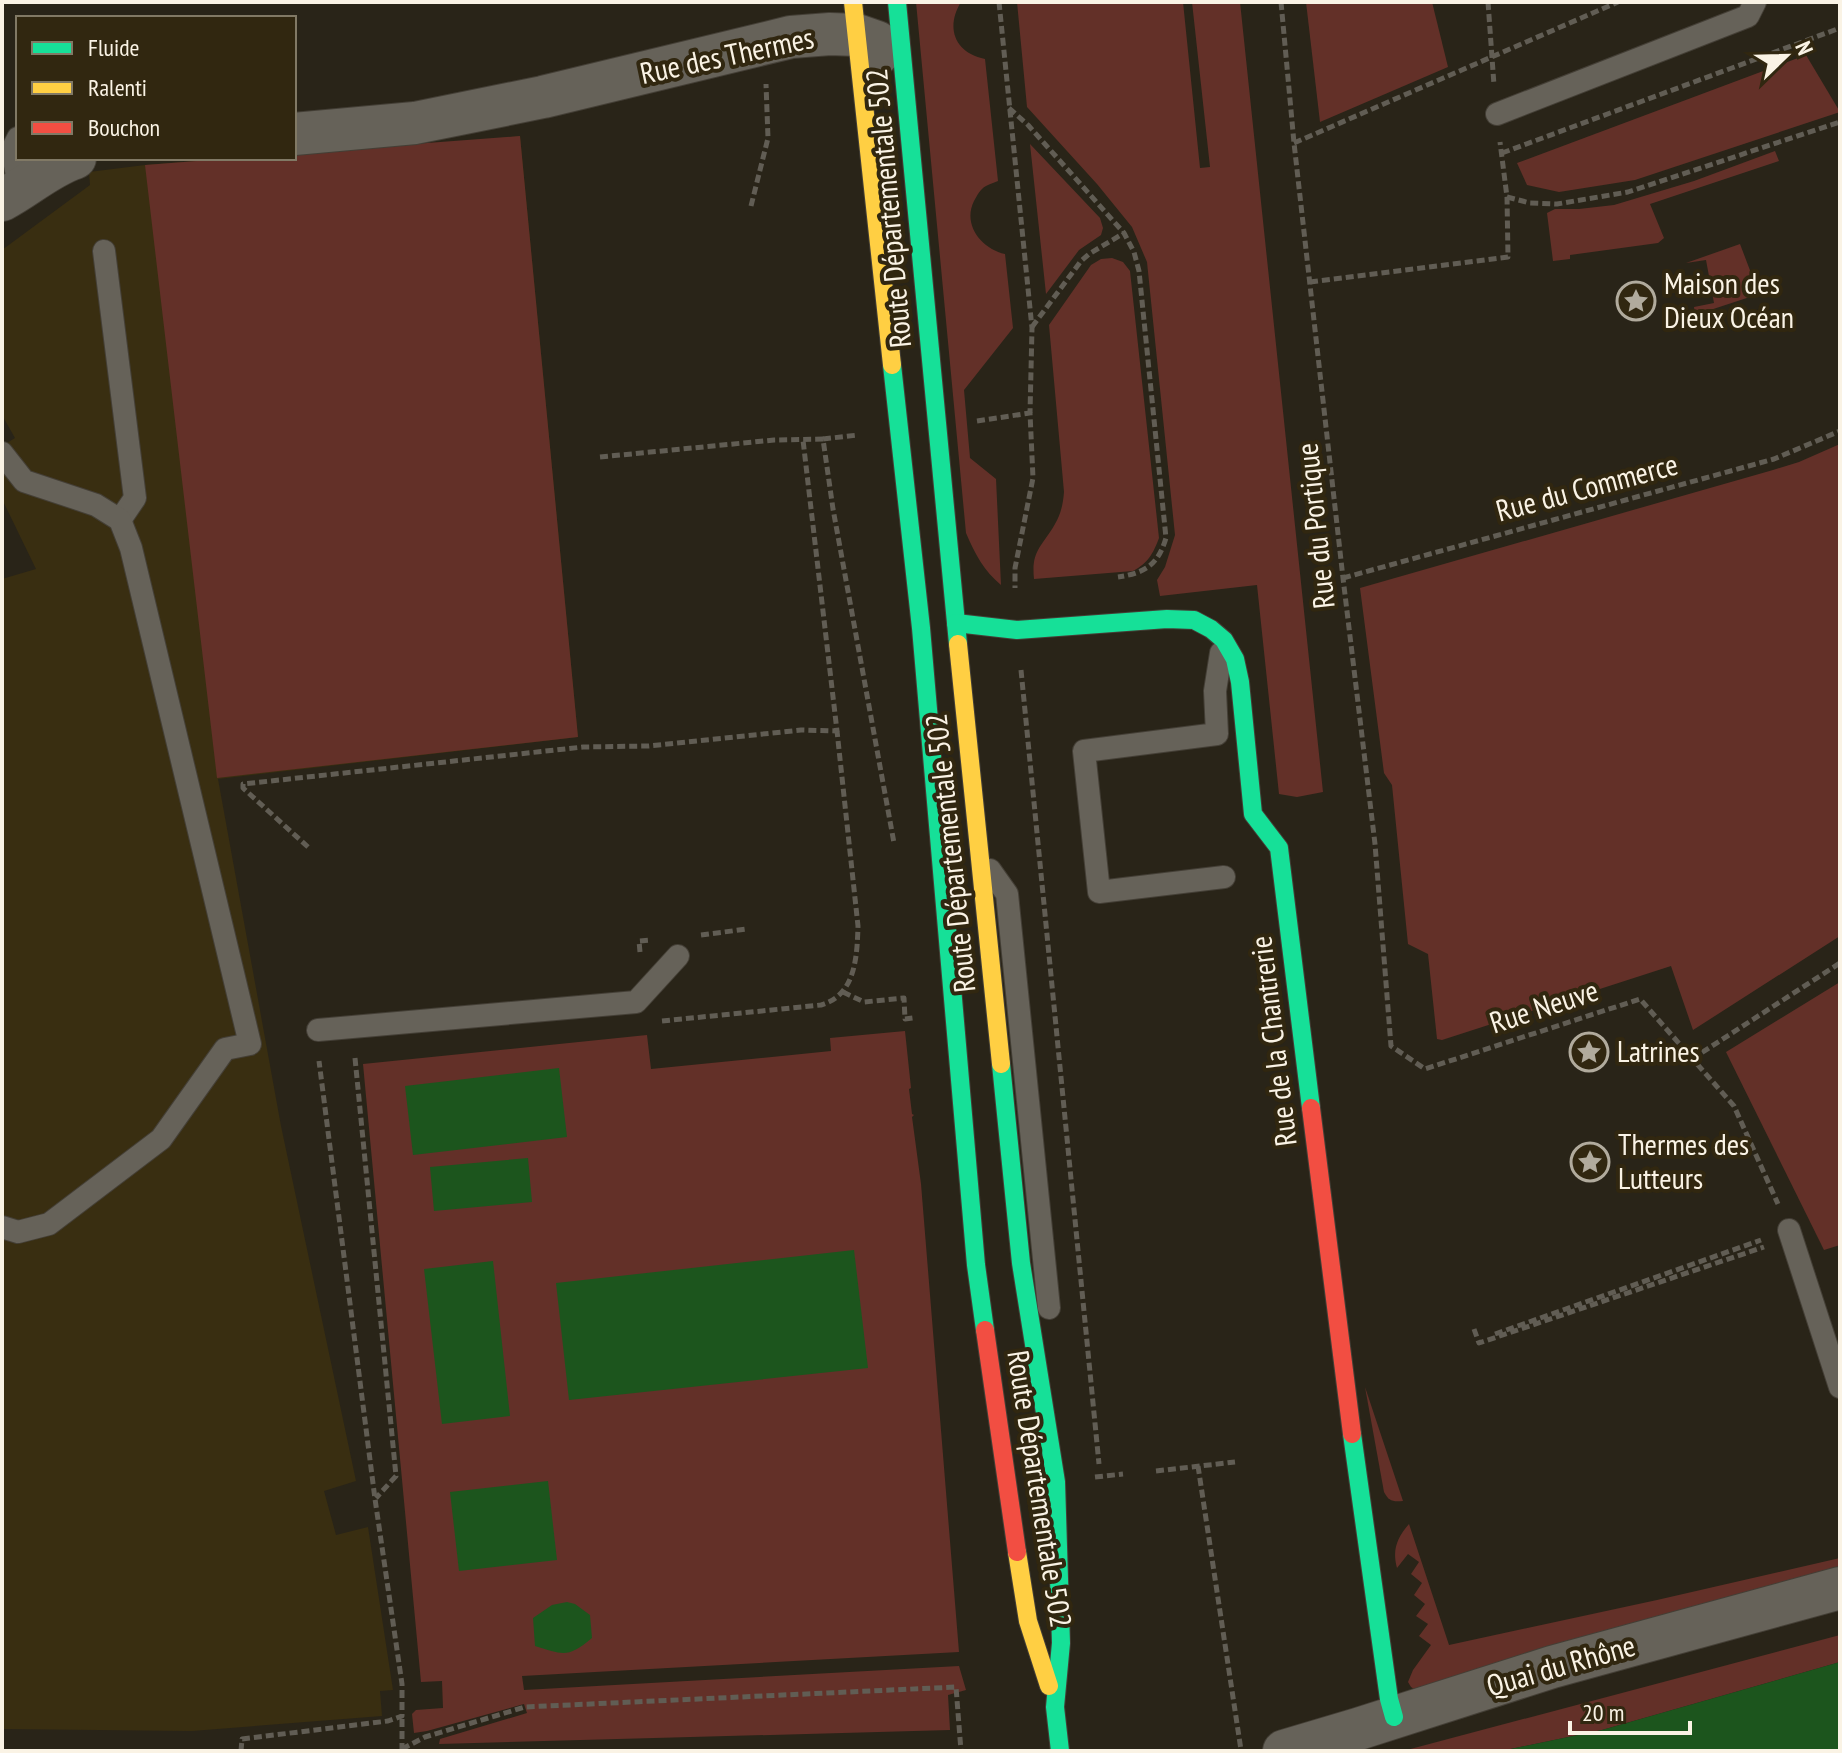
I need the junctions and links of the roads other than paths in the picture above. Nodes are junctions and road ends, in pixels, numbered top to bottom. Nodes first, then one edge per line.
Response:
1 (897, 2) edge
2 (1755, 2) edge
3 (855, 18) edge
4 (1497, 114) road end
5 (296, 134) edge
6 (16, 142) edge
7 (71, 160) edge
8 (11, 196) edge
9 (104, 251) dead end
10 (932, 372) junction
11 (2, 453) edge
12 (120, 520) junction
13 (956, 623) junction
14 (1224, 640) junction
15 (980, 857) joint
16 (1224, 877) dead end
17 (678, 956) dead end
18 (318, 1030) road end
19 (2, 1227) edge
20 (1790, 1234) road end
21 (1037, 1360) joint
22 (1840, 1387) edge
23 (1840, 1588) edge
24 (1055, 1707) junction
25 (1394, 1717) junction
26 (1060, 1751) edge
27 (1284, 1751) edge

1 - 10 main road, Route Départementale 502
2 - 4 lane
3 - 5 street, Rue des Thermes
3 - 10 street, Rue des Thermes
3 - 24 main road, Route Départementale 502
6 - 8 lane
7 - 8 street
9 - 12 lane
10 - 13 main road, Route Départementale 502
11 - 12 lane
12 - 19 lane
13 - 14 main road
13 - 15 main road, Route Départementale 502
14 - 16 lane
14 - 25 main road, Rue de la Chantrerie
15 - 21 lane
17 - 18 lane
20 - 22 lane
21 - 24 main road, Route Départementale 502
23 - 25 street, Quai du Rhône
24 - 26 main road
25 - 27 street, Quai du Rhône

